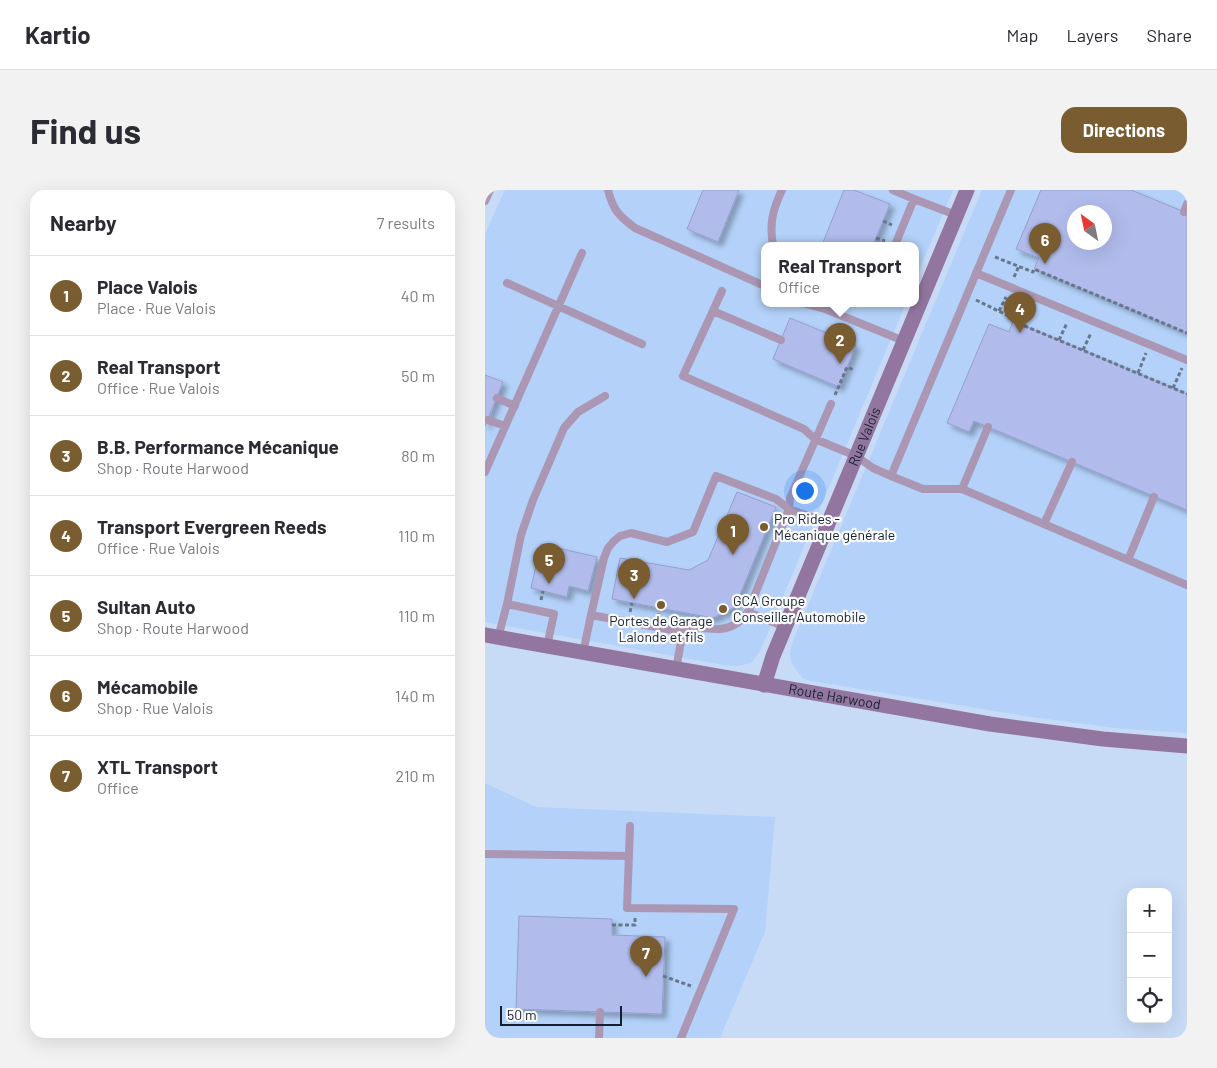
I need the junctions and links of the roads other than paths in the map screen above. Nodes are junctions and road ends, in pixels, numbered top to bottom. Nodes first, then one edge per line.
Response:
1 (490, 190) edge
2 (608, 190) edge
3 (782, 190) edge
4 (893, 190) edge
5 (967, 190) edge
6 (1011, 190) edge
7 (914, 199) junction
8 (485, 201) edge
9 (1187, 204) edge
10 (1184, 212) dead end
11 (956, 215) junction
12 (773, 242) edge
13 (896, 242) edge
14 (582, 253) dead end
15 (976, 273) junction
16 (507, 283) dead end
17 (761, 284) edge
18 (721, 291) dead end
19 (919, 299) edge
20 (558, 307) junction
21 (817, 307) edge
22 (916, 307) edge
23 (713, 311) junction
24 (781, 340) dead end
25 (904, 341) junction
26 (642, 344) dead end
27 (1186, 360) edge
28 (605, 396) dead end
29 (497, 398) dead end
30 (831, 404) road end
31 (515, 406) junction
32 (488, 420) dead end
33 (505, 426) junction
34 (988, 428) dead end
35 (815, 440) junction
36 (485, 448) edge
37 (494, 452) junction
38 (856, 456) junction
39 (1072, 462) dead end
40 (485, 469) edge
41 (891, 476) junction
42 (962, 489) junction
43 (1154, 497) dead end
44 (789, 509) junction
45 (829, 523) junction
46 (1044, 524) junction
47 (1128, 560) junction
48 (1187, 585) edge
49 (507, 604) junction
50 (748, 612) junction
51 (591, 615) junction
52 (785, 627) junction
53 (683, 632) junction
54 (492, 636) edge
55 (547, 646) junction
56 (583, 653) junction
57 (676, 669) junction
58 (764, 685) junction
59 (1187, 746) edge
60 (630, 826) dead end
61 (485, 854) edge
62 (628, 856) junction
63 (600, 1012) dead end
64 (599, 1038) edge
65 (681, 1038) edge

1 - 8 lane
2 - 17 lane
3 - 12 lane
4 - 7 lane
5 - 11 main road, Rue Valois
6 - 15 lane
7 - 11 lane
7 - 13 lane
9 - 10 lane
11 - 19 main road, Rue Valois
14 - 20 lane
15 - 27 lane
15 - 41 lane
16 - 20 lane
18 - 23 lane
20 - 26 lane
20 - 31 lane
21 - 25 lane
22 - 25 main road, Rue Valois
23 - 24 lane
23 - 35 lane
25 - 38 main road, Rue Valois
28 - 49 lane
29 - 31 lane
30 - 35 lane
31 - 33 lane
32 - 33 lane
33 - 37 lane
34 - 42 lane
35 - 38 lane
35 - 44 lane
36 - 37 lane
37 - 40 lane
38 - 41 lane
38 - 45 main road, Rue Valois
39 - 46 lane
41 - 42 lane
42 - 46 lane
43 - 47 lane
44 - 45 lane
44 - 50 lane
44 - 51 lane
45 - 52 main road, Rue Valois
46 - 47 lane
47 - 48 lane
49 - 54 lane
49 - 55 lane
50 - 52 lane
50 - 53 lane
51 - 53 lane
51 - 56 lane
52 - 58 main road, Rue Valois
53 - 57 lane
54 - 55 main road, Route Harwood
55 - 56 main road, Route Harwood
56 - 57 main road, Route Harwood
57 - 58 main road, Route Harwood
58 - 59 main road, Route Harwood
60 - 62 lane
61 - 62 lane
62 - 65 lane
63 - 64 lane

